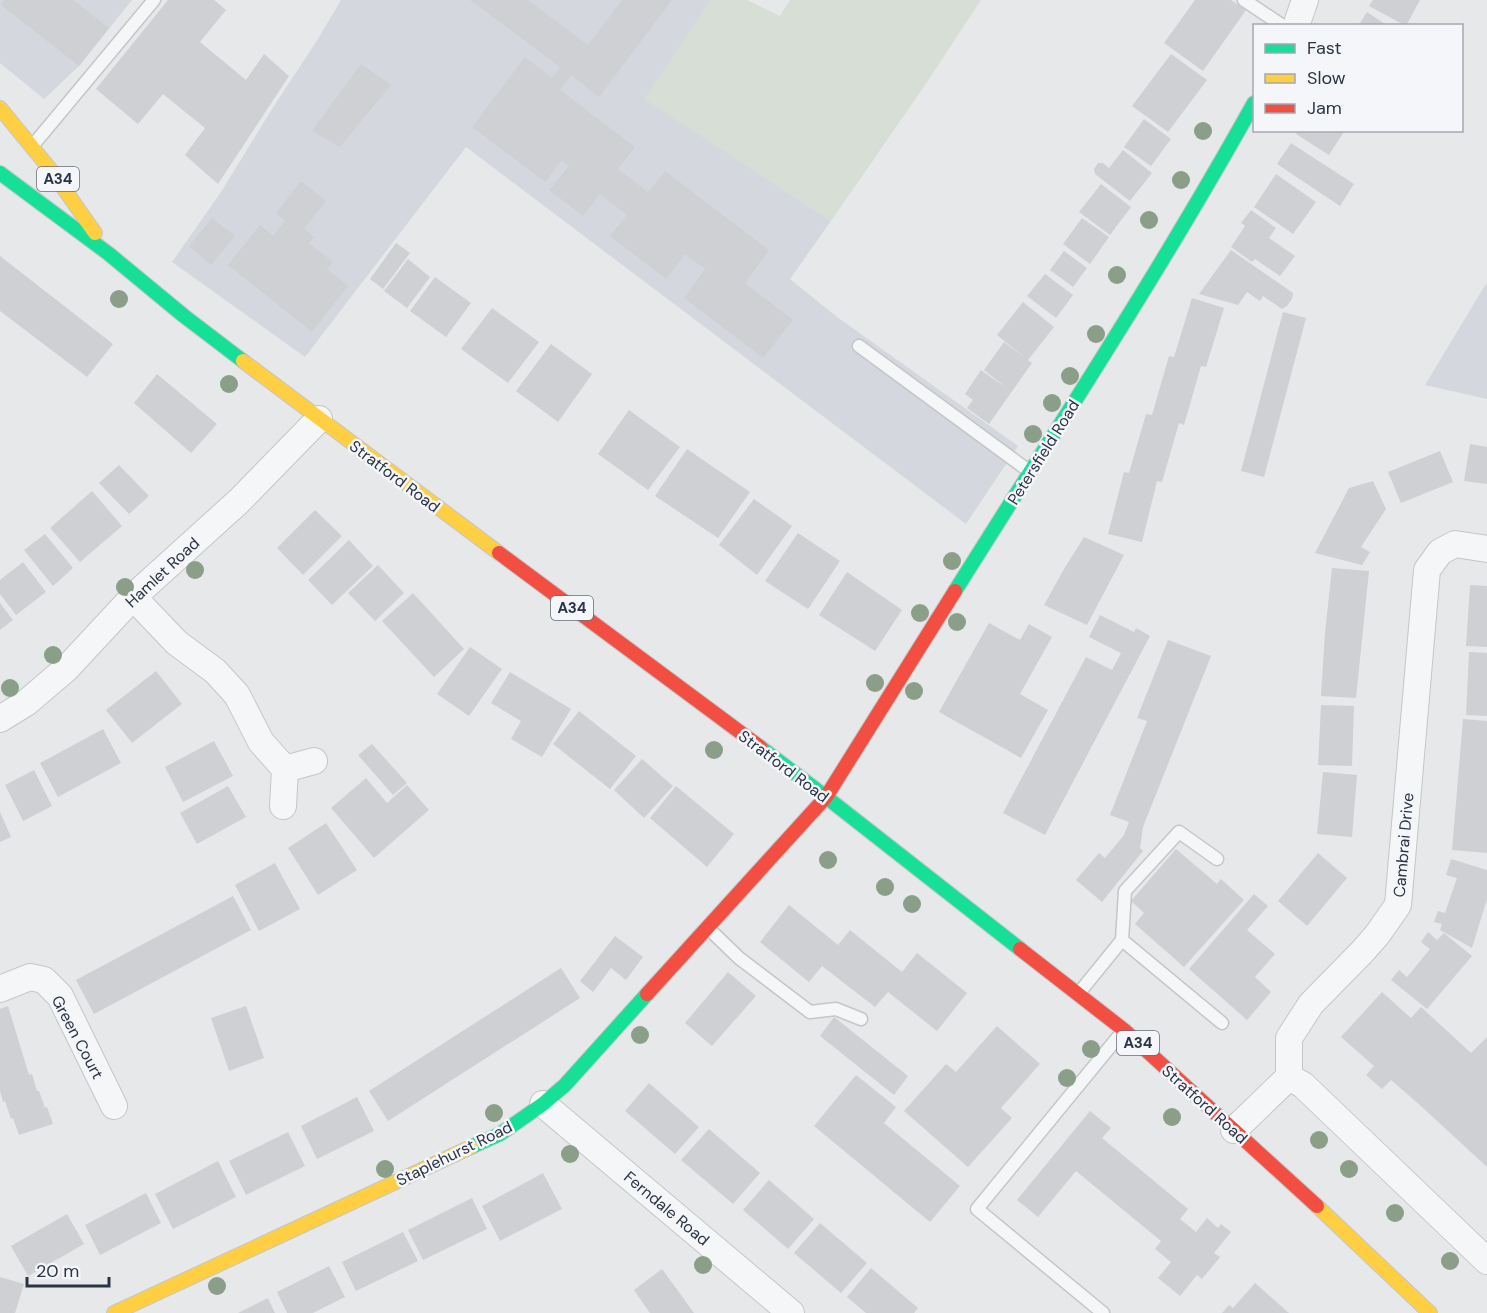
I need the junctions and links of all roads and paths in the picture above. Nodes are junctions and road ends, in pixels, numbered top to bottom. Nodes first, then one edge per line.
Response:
1 (154, 0) edge
2 (1244, 0) edge
3 (1305, 0) edge
4 (1280, 24) edge
5 (1297, 24) edge
6 (1253, 105) edge
7 (0, 108) edge
8 (15, 126) junction
9 (5, 140) dead end
10 (33, 146) junction
11 (0, 173) edge
12 (110, 255) junction
13 (859, 346) dead end
14 (319, 419) junction
15 (1030, 471) junction
16 (1487, 549) edge
17 (133, 597) junction
18 (0, 719) edge
19 (314, 761) dead end
20 (285, 769) junction
21 (826, 797) junction
22 (283, 806) dead end
23 (1217, 859) dead end
24 (708, 927) junction
25 (1122, 940) junction
26 (0, 989) edge
27 (1078, 994) junction
28 (861, 1019) dead end
29 (1222, 1023) dead end
30 (1124, 1030) junction
31 (1288, 1077) junction
32 (543, 1104) junction
33 (114, 1106) dead end
34 (1234, 1130) junction
35 (1487, 1261) edge
36 (114, 1313) edge
37 (791, 1313) edge
38 (1103, 1313) edge
39 (1430, 1313) edge

1 - 10 lane
2 - 4 lane
3 - 5 street
6 - 15 main road, Petersfield Road
7 - 8 main road, Stratford Road / A34
8 - 9 main road
8 - 10 main road, Stratford Road / A34
10 - 12 main road, Stratford Road / A34
11 - 12 main road, Stratford Road / A34
12 - 14 main road, Stratford Road / A34
13 - 15 lane
14 - 17 street, Hamlet Road
14 - 21 main road, Stratford Road / A34
15 - 21 main road, Petersfield Road
16 - 31 street, Cambrai Drive
17 - 18 street, Hamlet Road
17 - 20 street
19 - 20 street
20 - 22 street
21 - 24 main road, Staplehurst Road
21 - 27 main road, Stratford Road / A34
23 - 25 lane
24 - 28 lane
24 - 32 main road, Staplehurst Road
25 - 27 lane
25 - 29 lane
26 - 33 street, Green Court
27 - 30 main road, Stratford Road / A34
30 - 34 main road, Stratford Road / A34
30 - 38 lane
31 - 34 street
31 - 35 street
32 - 36 main road, Staplehurst Road
32 - 37 street, Ferndale Road
34 - 39 main road, Stratford Road / A34

